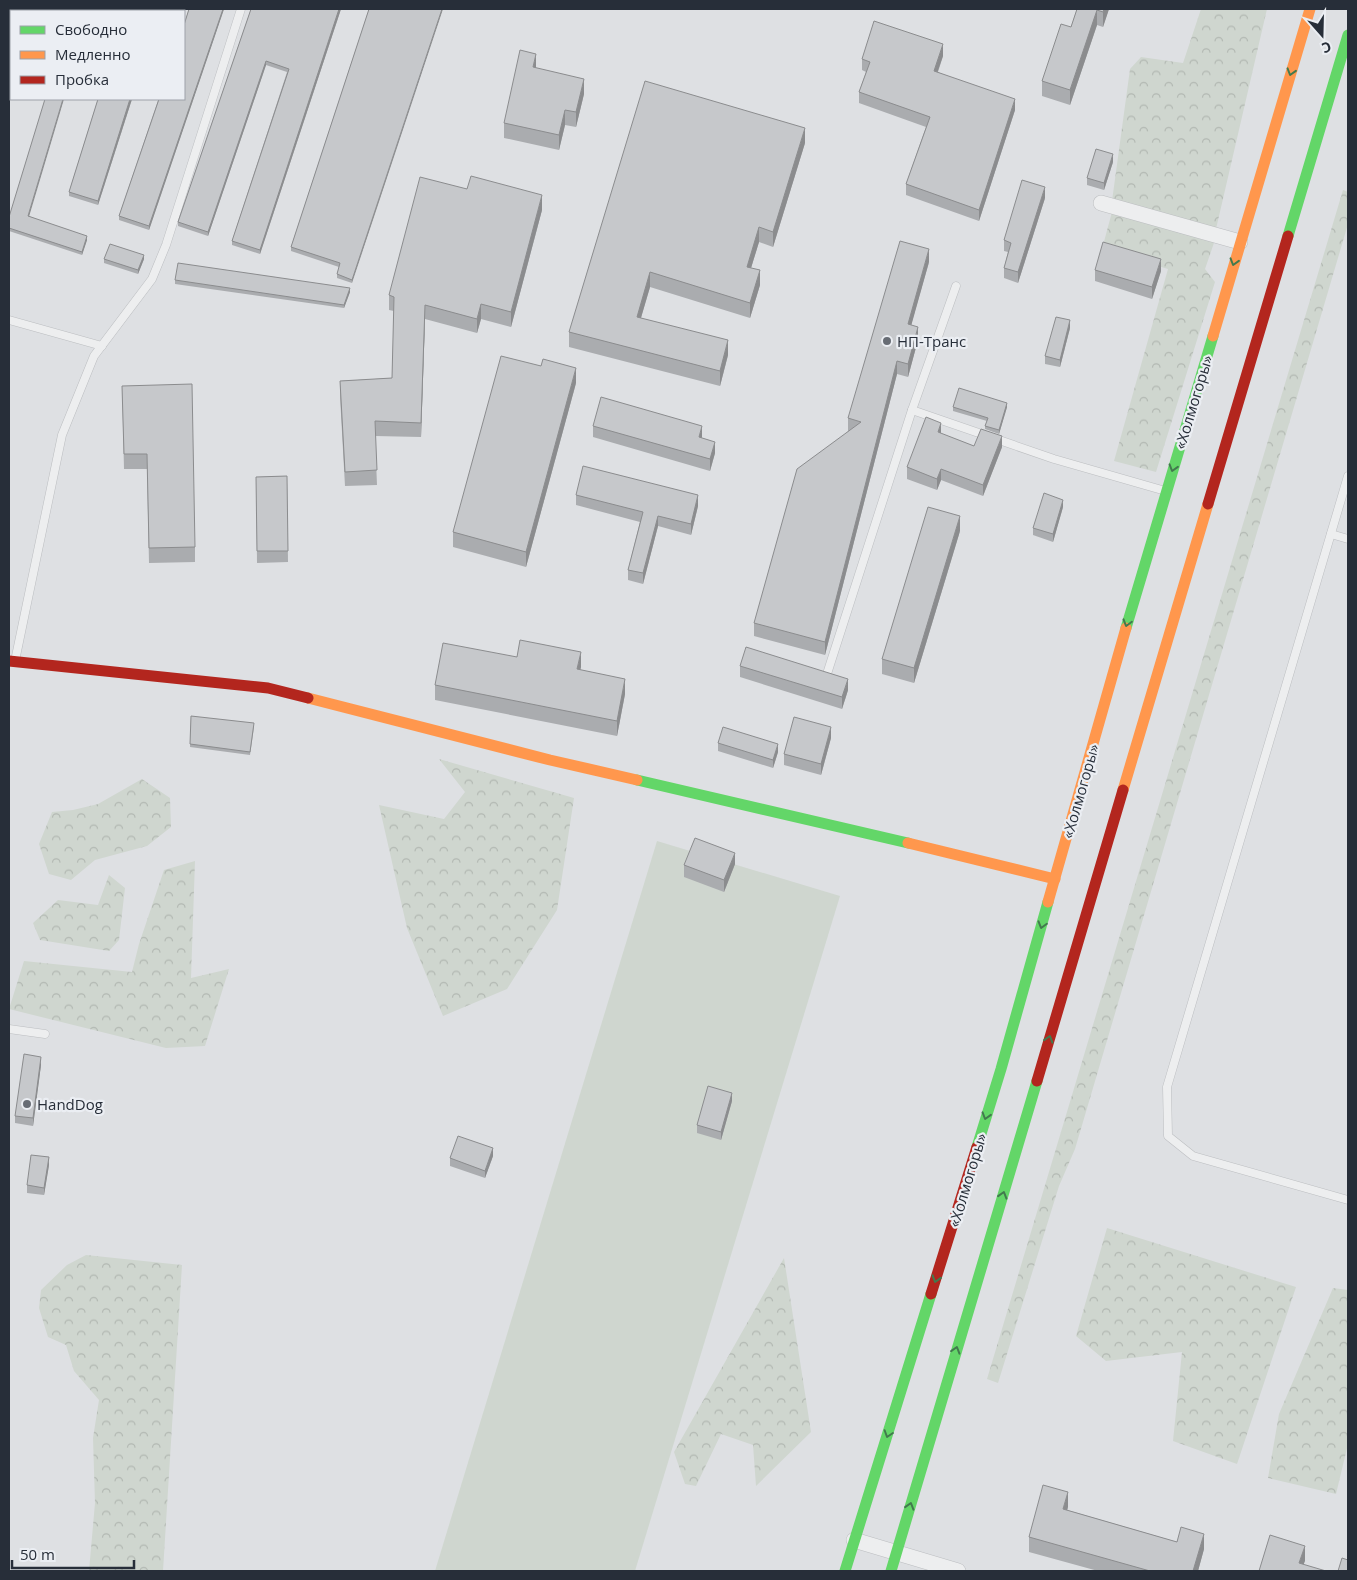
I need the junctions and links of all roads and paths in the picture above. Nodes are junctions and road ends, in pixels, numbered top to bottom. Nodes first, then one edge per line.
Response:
1 (240, 9) edge
2 (1310, 9) edge
3 (1348, 35) edge
4 (1101, 203) dead end
5 (1240, 242) junction
6 (956, 286) dead end
7 (9, 320) edge
8 (102, 346) junction
9 (912, 410) junction
10 (1348, 476) edge
11 (1166, 492) junction
12 (1331, 534) junction
13 (1348, 539) edge
14 (12, 661) edge
15 (826, 677) edge
16 (1055, 878) junction
17 (9, 1029) edge
18 (45, 1034) dead end
19 (1348, 1200) edge
20 (854, 1540) junction
21 (896, 1553) junction
22 (846, 1571) edge
23 (891, 1571) edge
24 (958, 1571) edge

1 - 8 lane
2 -> 5 main road, «Холмогоры»
21 -> 3 main road
4 - 5 street
5 -> 11 main road, «Холмогоры»
6 - 9 lane
7 - 8 lane
8 - 14 lane
9 - 11 lane
9 - 15 lane
10 - 12 lane
11 -> 16 main road, «Холмогоры»
12 - 13 lane
12 - 19 lane
14 - 16 main road
16 -> 20 main road, «Холмогоры»
17 - 18 lane
20 - 21 street
20 - 22 main road, «Холмогоры»
21 - 23 main road
21 - 24 street

